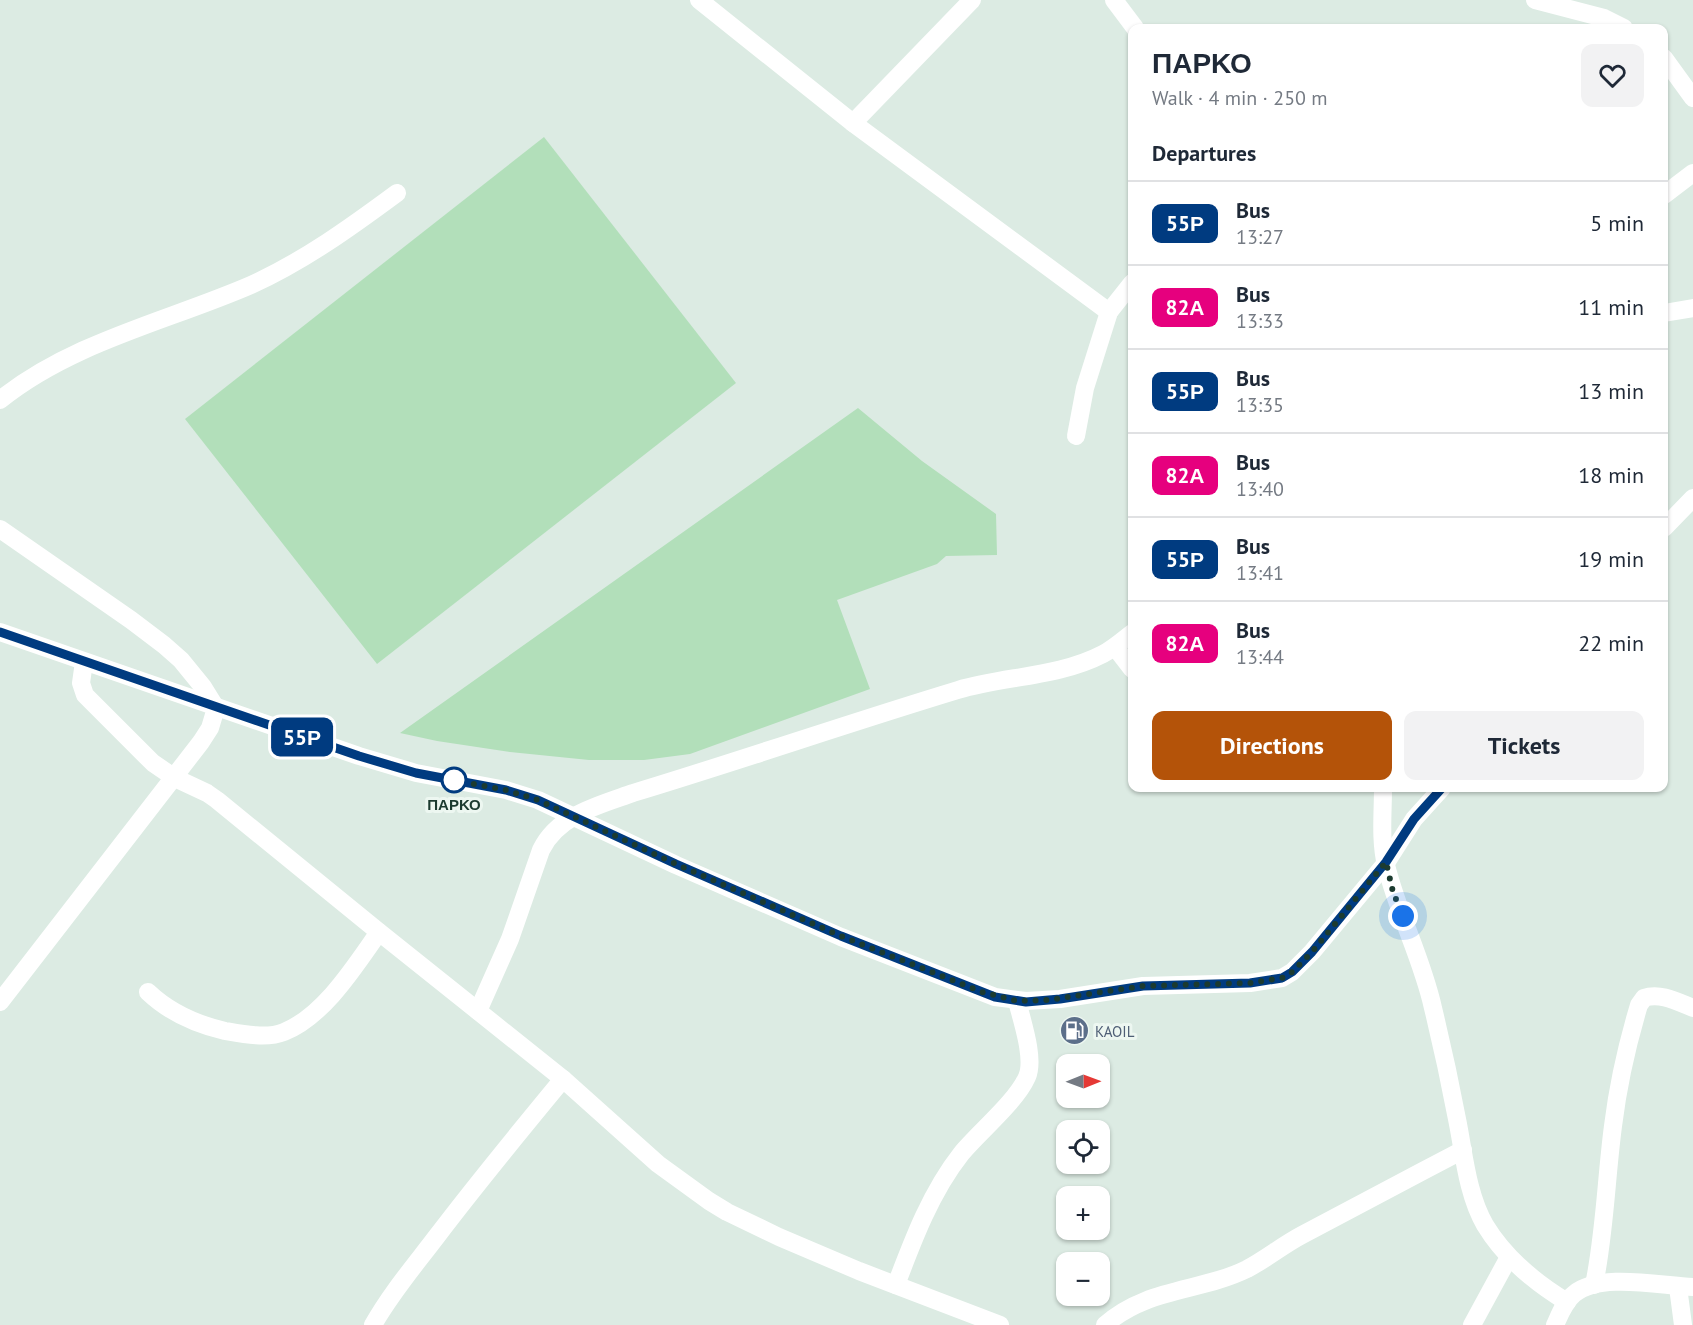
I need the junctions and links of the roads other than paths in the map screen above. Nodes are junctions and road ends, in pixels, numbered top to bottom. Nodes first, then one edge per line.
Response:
1 (699, 0) edge
2 (972, 0) edge
3 (1114, 0) edge
4 (1535, 0) edge
5 (1132, 24) edge
6 (1616, 24) edge
7 (1668, 64) edge
8 (1693, 98) edge
9 (853, 123) junction
10 (1693, 173) edge
11 (1668, 192) edge
12 (397, 193) dead end
13 (1128, 288) edge
14 (1693, 308) edge
15 (1109, 312) junction
16 (1668, 312) edge
17 (0, 400) edge
18 (1076, 436) dead end
19 (1693, 498) edge
20 (1668, 524) edge
21 (0, 529) edge
22 (0, 632) edge
23 (1128, 636) edge
24 (1115, 647) junction
25 (84, 662) junction
26 (1128, 664) edge
27 (216, 708) junction
28 (175, 778) junction
29 (1383, 792) edge
30 (1439, 792) edge
31 (574, 818) junction
32 (1386, 862) junction
33 (379, 932) junction
34 (148, 992) dead end
35 (1017, 1001) junction
36 (0, 1002) edge
37 (1693, 1008) edge
38 (478, 1011) junction
39 (563, 1079) junction
40 (1463, 1150) junction
41 (1509, 1257) junction
42 (896, 1285) junction
43 (1594, 1285) junction
44 (1686, 1287) edge
45 (1567, 1302) junction
46 (373, 1325) edge
47 (1000, 1325) edge
48 (1105, 1325) edge
49 (1472, 1325) edge
50 (1555, 1325) edge
51 (1683, 1325) edge

1 - 9 street
2 - 9 street
3 - 5 street
4 - 6 street
7 - 8 street
9 - 15 street
10 - 11 street
12 - 17 street
13 - 15 street
14 - 16 street
15 - 18 street
19 - 20 street
21 - 27 street
22 - 25 street
23 - 24 street
24 - 26 street
24 - 31 street
25 - 27 street
25 - 28 street
27 - 28 street
27 - 31 street
28 - 33 street
28 - 36 street
29 - 32 street
30 - 32 street
31 - 35 street
31 - 38 street
32 - 35 street
32 - 40 street
33 - 34 street
33 - 38 street
35 - 42 street
37 - 43 street
38 - 39 street
39 - 42 street
39 - 46 street
40 - 41 street
40 - 48 street
41 - 45 street
41 - 49 street
42 - 47 street
43 - 44 street
43 - 45 street
44 - 51 street
45 - 50 street

